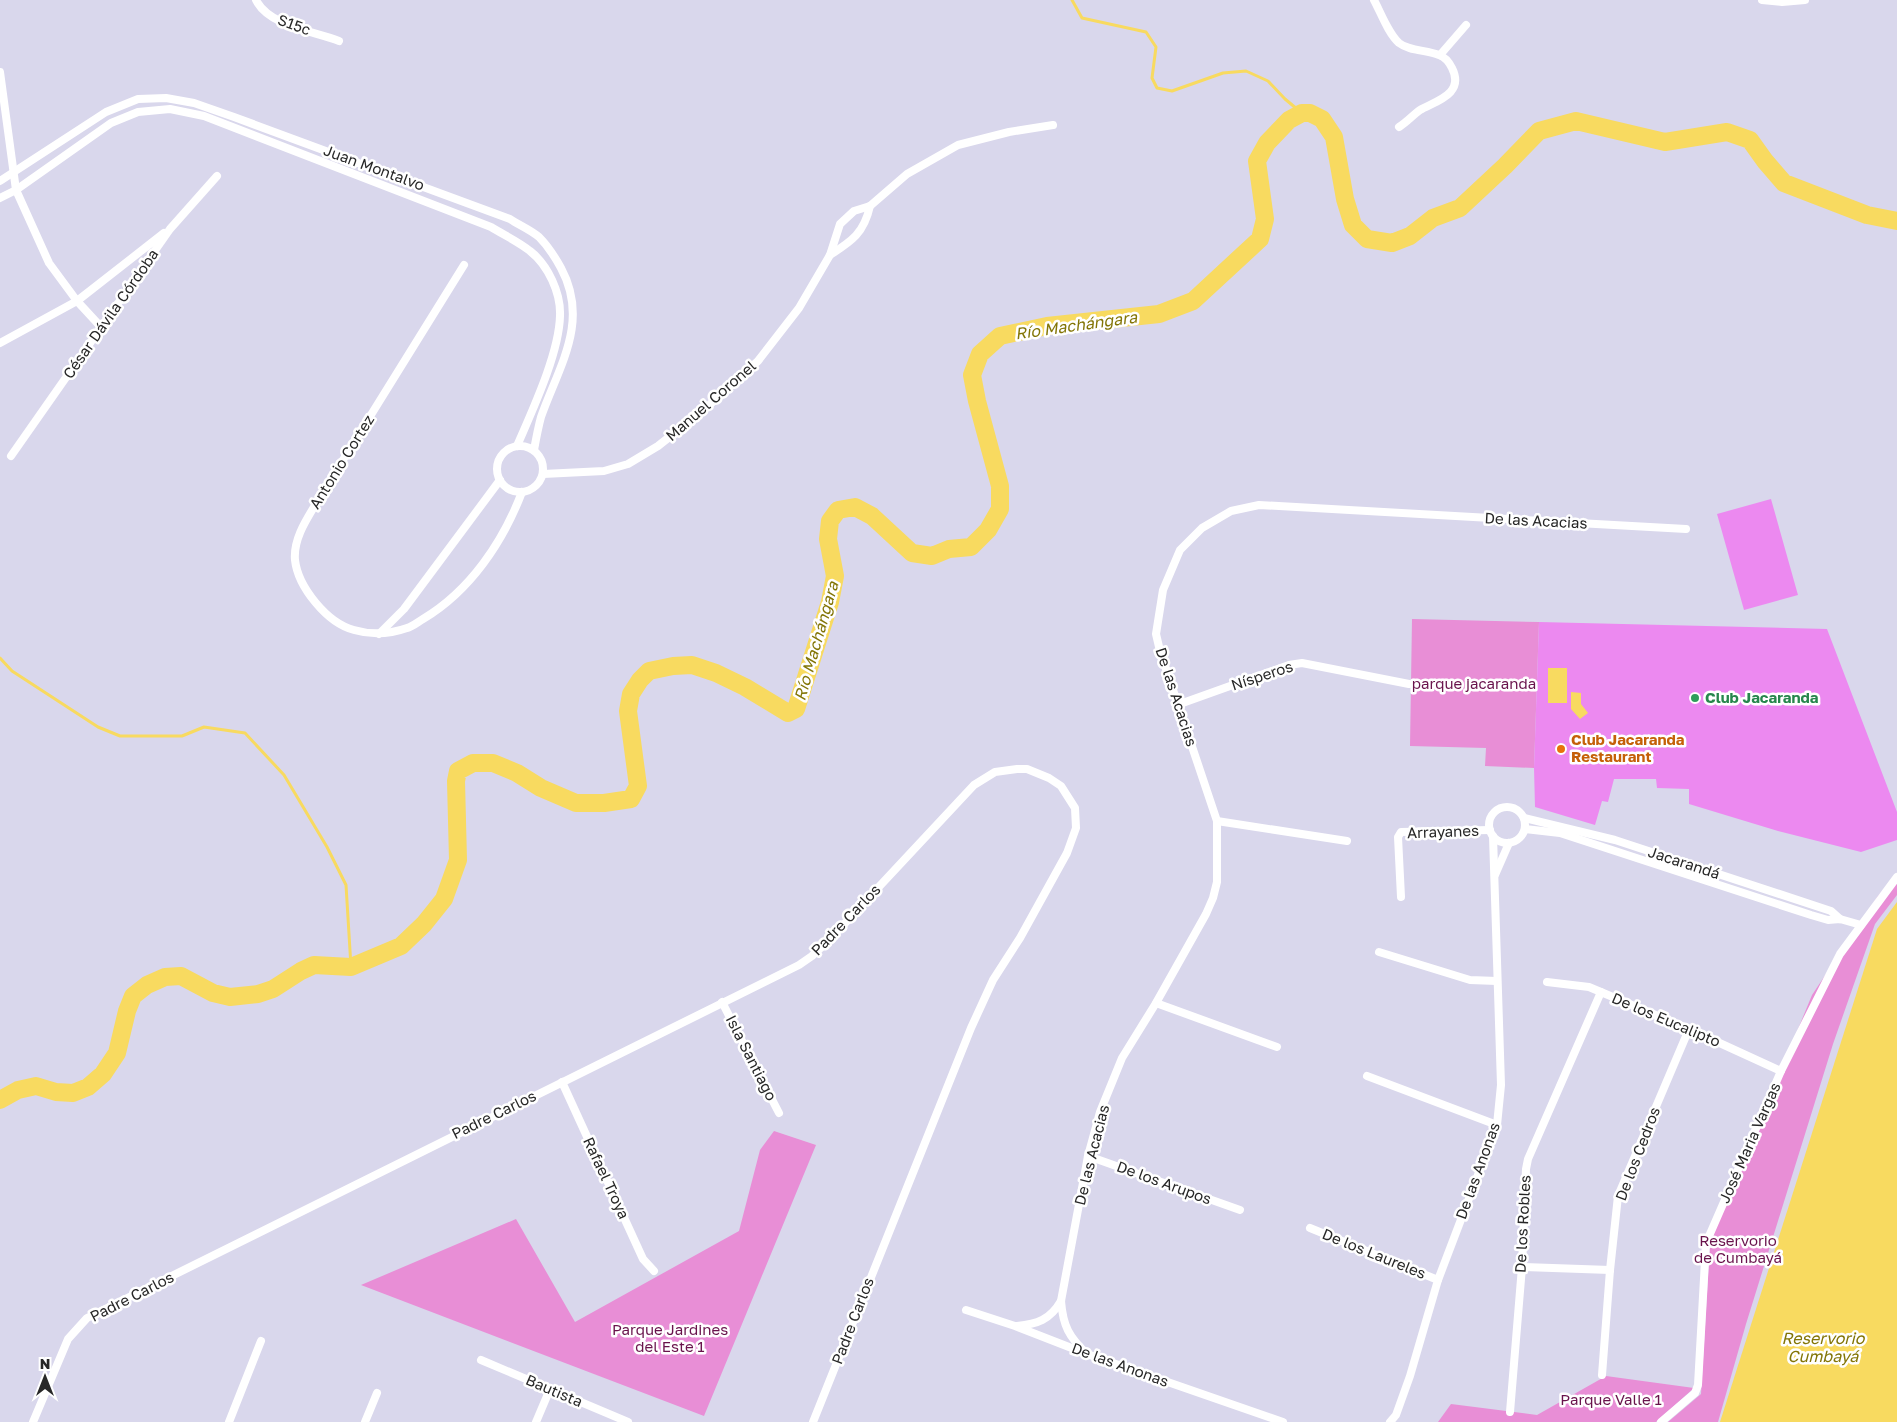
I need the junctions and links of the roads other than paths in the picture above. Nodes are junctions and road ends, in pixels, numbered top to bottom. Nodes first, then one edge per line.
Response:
1 (256, 0) edge
2 (1374, 0) edge
3 (1762, 0) edge
4 (1805, 0) edge
5 (1466, 25) dead end
6 (338, 41) dead end
7 (1440, 55) junction
8 (0, 72) edge
9 (220, 112) junction
10 (216, 121) junction
11 (1052, 125) dead end
12 (1399, 127) dead end
13 (15, 172) junction
14 (217, 176) dead end
15 (0, 181) edge
16 (16, 190) junction
17 (0, 198) edge
18 (870, 206) junction
19 (170, 229) junction
20 (830, 254) junction
21 (464, 265) dead end
22 (77, 301) junction
23 (101, 327) junction
24 (0, 343) edge
25 (517, 446) junction
26 (534, 450) junction
27 (11, 456) dead end
28 (543, 474) junction
29 (500, 480) junction
30 (522, 492) junction
31 (1686, 529) dead end
32 (378, 634) junction
33 (1409, 684) dead end
34 (1177, 705) junction
35 (1524, 818) junction
36 (1217, 821) junction
37 (1525, 829) junction
38 (1491, 833) junction
39 (1346, 841) dead end
40 (1509, 843) junction
41 (1718, 874) junction
42 (1897, 877) edge
43 (1493, 879) junction
44 (1715, 884) junction
45 (1400, 897) dead end
46 (1840, 919) junction
47 (1861, 925) junction
48 (1378, 952) dead end
49 (1497, 981) junction
50 (1547, 982) dead end
51 (1601, 992) junction
52 (722, 1002) junction
53 (1156, 1003) junction
54 (1689, 1029) junction
55 (1277, 1047) dead end
56 (1781, 1071) junction
57 (1367, 1076) dead end
58 (562, 1082) junction
59 (779, 1113) dead end
60 (1497, 1124) junction
61 (1088, 1156) junction
62 (1240, 1210) dead end
63 (1310, 1228) dead end
64 (1522, 1267) junction
65 (1610, 1270) junction
66 (654, 1271) dead end
67 (1438, 1280) junction
68 (1060, 1301) junction
69 (966, 1310) dead end
70 (1015, 1326) junction
71 (260, 1341) dead end
72 (1087, 1354) junction
73 (481, 1360) dead end
74 (1602, 1375) dead end
75 (550, 1389) junction
76 (377, 1393) dead end
77 (1510, 1412) dead end
78 (33, 1422) edge
79 (229, 1422) edge
80 (365, 1422) edge
81 (536, 1422) edge
82 (628, 1422) edge
83 (813, 1422) edge
84 (1283, 1422) edge
85 (1390, 1422) edge
86 (1661, 1422) edge

1 - 6 street, S15c
2 - 7 street
3 - 4 street
5 - 7 street
7 - 12 street
8 - 13 street
9 - 10 street
9 - 13 street, Juan Montalvo
9 - 26 street, Juan Montalvo
10 - 16 street, Juan Montalvo
10 - 25 street, Juan Montalvo
11 - 18 street, Manuel Coronel
13 - 15 street, Juan Montalvo
13 - 16 street
14 - 19 street, César Dávila Córdoba
16 - 17 street, Juan Montalvo
16 - 22 street
18 - 20 street, Manuel Coronel
18 - 20 street, Manuel Coronel
19 - 22 street
19 - 23 street, César Dávila Córdoba
20 - 28 street, Manuel Coronel
21 - 32 street, Antonio Cortez
22 - 23 street
22 - 24 street
23 - 27 street, César Dávila Córdoba
25 - 26 street
25 - 29 street
26 - 28 street
28 - 30 street
29 - 30 street
29 - 32 street
30 - 32 street
31 - 34 street, De las Acacias
33 - 34 street, Nísperos
34 - 36 street, De las Acacias
35 - 37 street
35 - 38 street
35 - 41 street, Jacarandá
36 - 39 street
36 - 53 street, De las Acacias
37 - 40 street
37 - 44 street, Jacarandá
38 - 40 street
38 - 43 street, De las Anonas
38 - 45 street, Arrayanes
40 - 43 street
41 - 44 street
41 - 46 street, Jacarandá
42 - 47 street, José Maria Vargas
43 - 49 street, De las Anonas
44 - 46 street, Jacarandá
46 - 47 street, Jacarandá
47 - 56 street, José Maria Vargas
48 - 49 street
49 - 60 street, De las Anonas
50 - 51 street, De los Eucalipto
51 - 54 street, De los Eucalipto
51 - 64 street, De los Robles
52 - 58 street, Padre Carlos
52 - 59 street, Isla Santiago
52 - 83 street, Padre Carlos
53 - 55 street
53 - 61 street, De las Acacias
54 - 56 street, De los Eucalipto
54 - 65 street, De los Cedros
56 - 86 street, José Maria Vargas
57 - 60 street
58 - 66 street, Rafael Troya
58 - 78 street, Padre Carlos
60 - 67 street, De las Anonas
61 - 62 street, De los Arupos
61 - 68 street, De las Acacias
63 - 67 street, De los Laureles
64 - 65 street
64 - 77 street, De los Robles
65 - 74 street, De los Cedros
67 - 85 street, De las Anonas
68 - 70 street
68 - 72 street
69 - 70 street, De las Anonas
70 - 72 street, De las Anonas
71 - 79 street
72 - 84 street, De las Anonas
73 - 75 street, Bautista
75 - 81 street
75 - 82 street, Bautista
76 - 80 street

